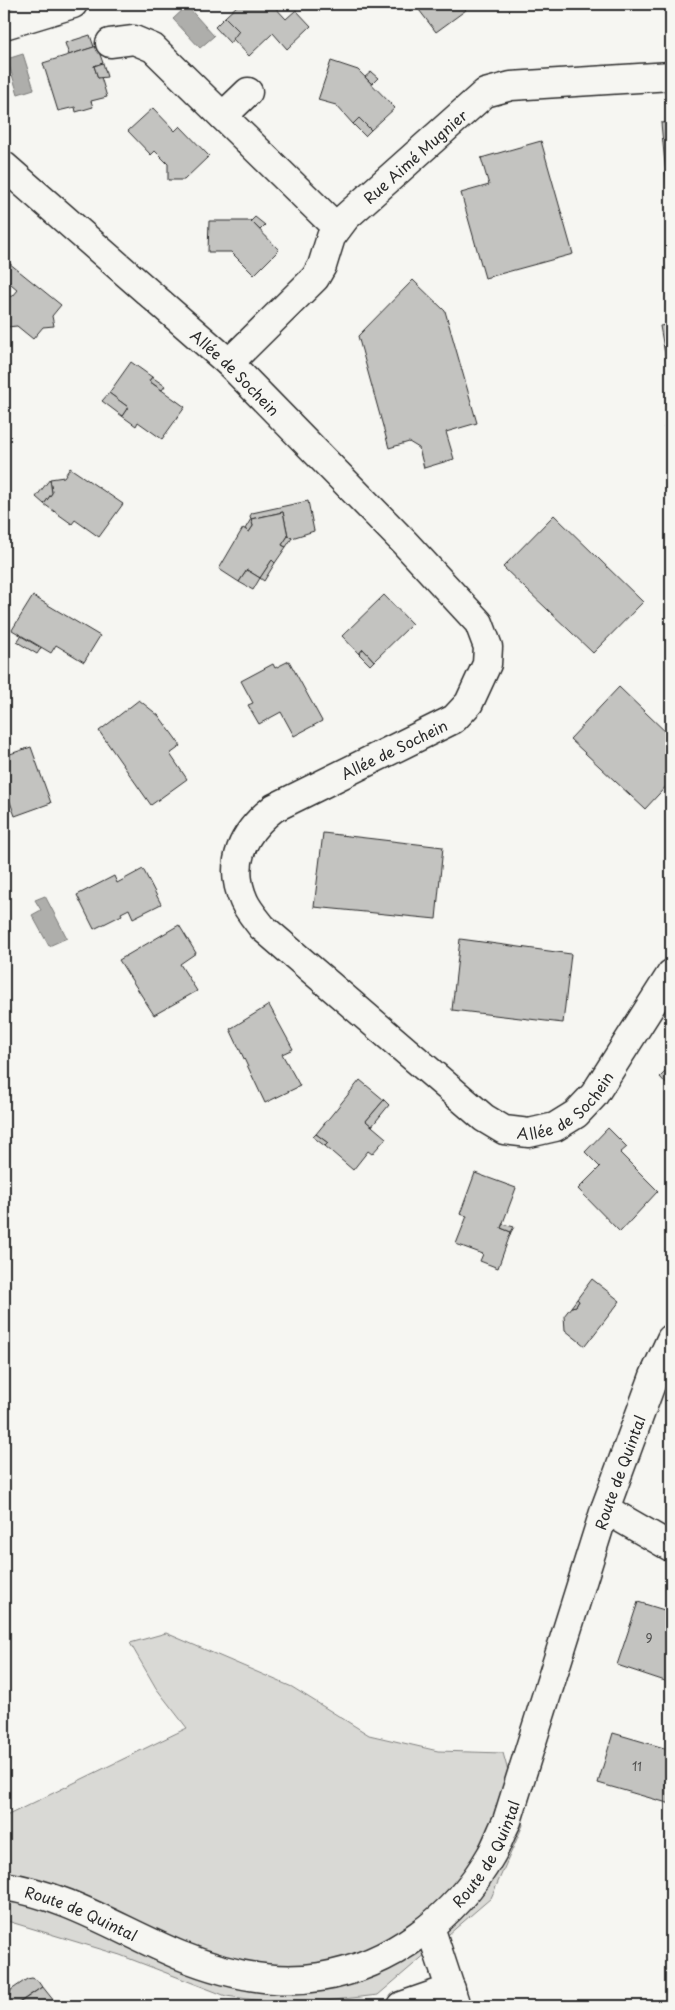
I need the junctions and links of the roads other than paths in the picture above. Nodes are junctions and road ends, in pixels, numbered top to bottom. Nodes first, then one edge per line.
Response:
1 (73, 4) edge
2 (4, 25) edge
3 (110, 43) dead end
4 (671, 76) edge
5 (248, 92) dead end
6 (223, 116) junction
7 (4, 166) edge
8 (337, 228) junction
9 (229, 363) junction
10 (671, 974) edge
11 (671, 1339) edge
12 (605, 1509) junction
13 (671, 1547) edge
14 (4, 1886) edge
15 (430, 1926) junction
16 (453, 1998) edge
17 (402, 2006) edge

1 - 2 street
3 - 6 street
4 - 8 street, Rue Aimé Mugnier
5 - 6 street
6 - 8 street
7 - 9 street, Allée de Sochein
8 - 9 street, Rue Aimé Mugnier
9 - 10 street, Allée de Sochein
11 - 12 street, Route de Quintal
12 - 13 street
12 - 15 street, Route de Quintal
14 - 15 street, Route de Quintal
15 - 16 street
16 - 17 street

